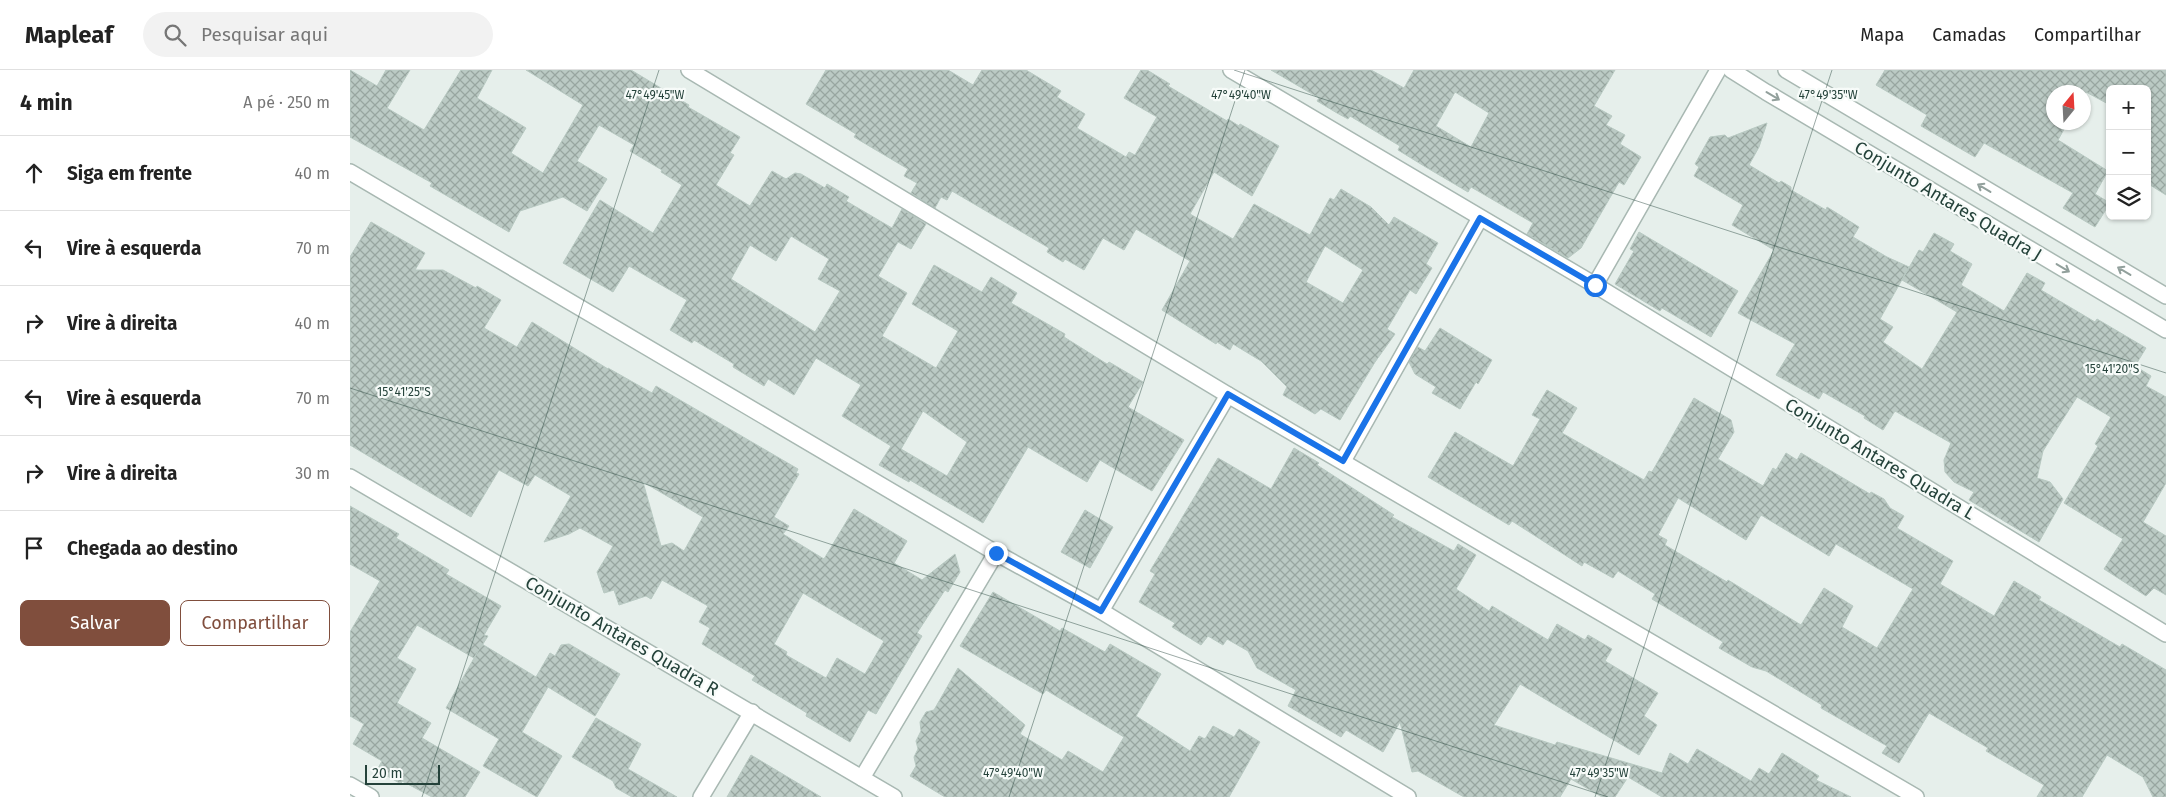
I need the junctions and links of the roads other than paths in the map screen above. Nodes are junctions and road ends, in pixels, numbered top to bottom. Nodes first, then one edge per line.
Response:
1 (689, 70) edge
2 (1231, 70) edge
3 (1718, 70) edge
4 (1732, 70) edge
5 (1786, 70) edge
6 (350, 172) edge
7 (1480, 218) junction
8 (1595, 285) junction
9 (2166, 296) edge
10 (2166, 330) edge
11 (1228, 394) junction
12 (1343, 461) junction
13 (350, 477) edge
14 (996, 553) junction
15 (1101, 611) junction
16 (2166, 634) edge
17 (752, 712) junction
18 (862, 778) junction
19 (350, 785) edge
20 (371, 797) edge
21 (701, 797) edge
22 (894, 797) edge
23 (1408, 797) edge
24 (1916, 797) edge

1 - 11 street
2 - 7 street, Conjunto Antares Quadra L
3 - 8 street
4 -> 10 street, Conjunto Antares Quadra J
9 -> 5 street, Conjunto Antares Quadra J
6 - 14 street
7 - 8 street, Conjunto Antares Quadra L
7 - 12 street
8 - 16 street, Conjunto Antares Quadra L
11 - 12 street
11 - 15 street
12 - 24 street
13 - 17 street, Conjunto Antares Quadra R
14 - 15 street
14 - 18 street
15 - 23 street
17 - 18 street, Conjunto Antares Quadra R
17 - 21 street
18 - 22 street, Conjunto Antares Quadra R
19 - 20 street

